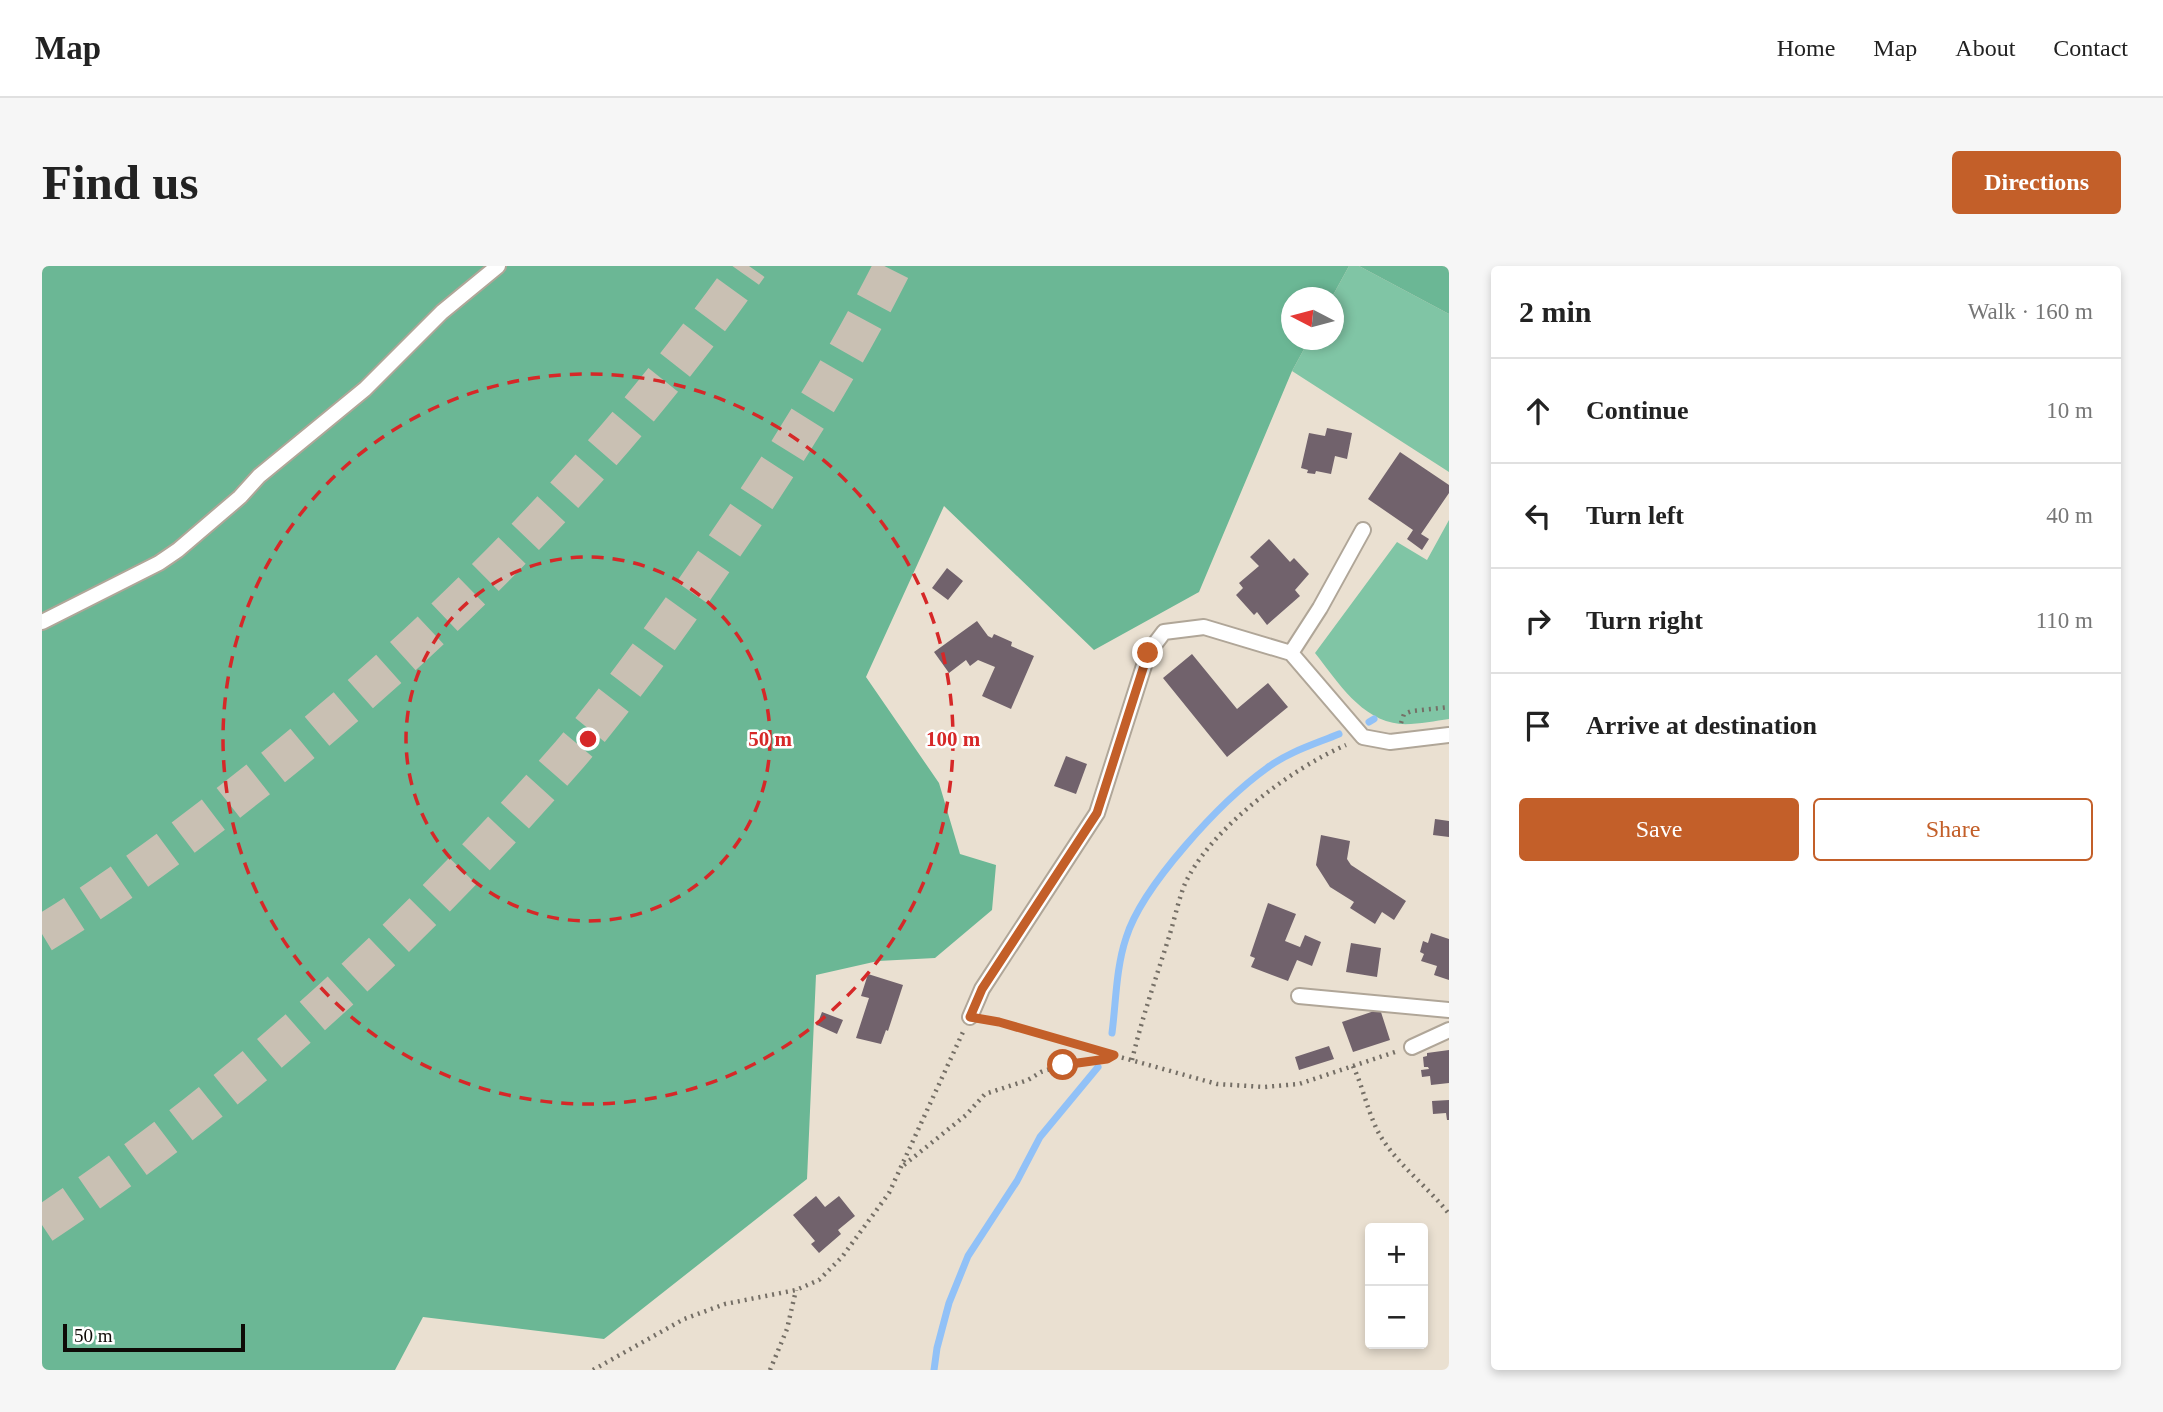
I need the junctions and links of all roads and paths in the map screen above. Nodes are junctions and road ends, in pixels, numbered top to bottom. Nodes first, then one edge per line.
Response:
1 (498, 266) edge
2 (1363, 530) dead end
3 (42, 622) edge
4 (1291, 653) junction
5 (1449, 708) edge
6 (1449, 735) edge
7 (1363, 737) junction
8 (1401, 740) junction
9 (1299, 996) dead end
10 (1449, 1010) edge
11 (970, 1017) junction
12 (1449, 1030) edge
13 (1412, 1047) joint
14 (1114, 1055) junction
15 (1132, 1060) junction
16 (1353, 1066) junction
17 (902, 1167) junction
18 (1449, 1214) edge
19 (796, 1290) junction
20 (593, 1370) edge
21 (770, 1370) edge

1 - 3 lane
2 - 4 lane
4 - 7 lane
4 - 11 lane
5 - 8 path
6 - 8 lane
7 - 8 lane
7 - 15 path
9 - 10 lane
11 - 14 path
11 - 17 path
12 - 13 lane
13 - 16 path
14 - 15 path
14 - 17 path
15 - 16 path
16 - 18 path
17 - 19 path
19 - 20 path
19 - 21 path

